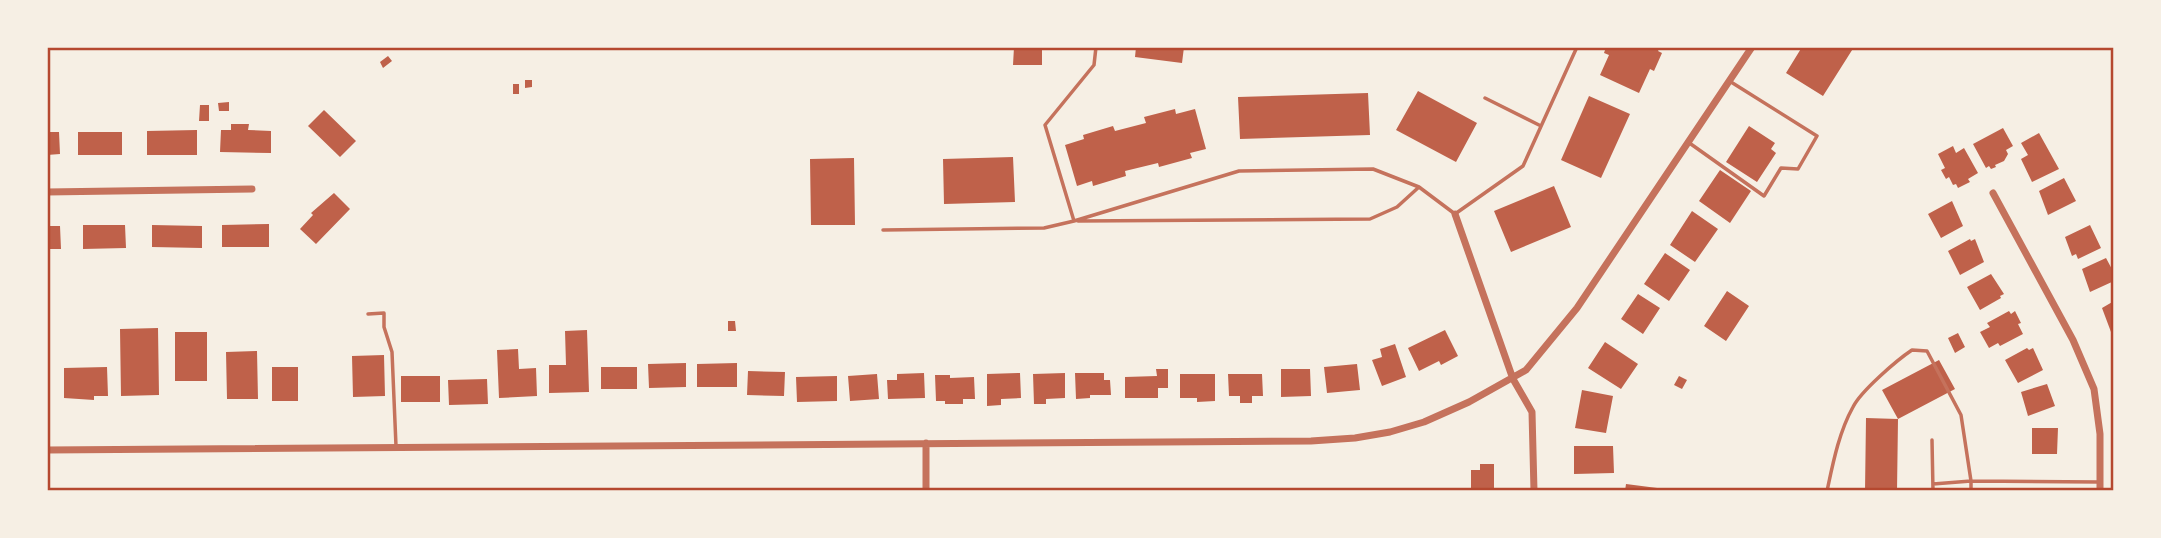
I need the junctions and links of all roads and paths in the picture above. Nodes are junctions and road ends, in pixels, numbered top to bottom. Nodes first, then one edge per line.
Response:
1 (1096, 47) edge
2 (1577, 47) edge
3 (1752, 47) edge
4 (1729, 80) junction
5 (1485, 98) dead end
6 (1541, 126) junction
7 (1688, 142) junction
8 (1419, 187) junction
9 (253, 189) dead end
10 (47, 192) edge
11 (1993, 193) dead end
12 (1455, 214) junction
13 (1074, 221) junction
14 (883, 230) dead end
15 (368, 314) dead end
16 (1513, 379) junction
17 (1932, 440) dead end
18 (926, 443) junction
19 (396, 448) junction
20 (47, 450) edge
21 (1971, 481) junction
22 (1933, 484) junction
23 (2100, 487) edge
24 (926, 491) edge
25 (1534, 491) edge
26 (1828, 491) edge
27 (1933, 491) edge
28 (1971, 491) edge

1 - 13 lane
2 - 6 lane
3 - 4 street
4 - 7 street
4 - 7 lane
5 - 6 lane
6 - 12 lane
7 - 16 street
8 - 12 lane
8 - 13 lane
8 - 13 lane
9 - 10 street
11 - 23 street
12 - 16 street
13 - 14 lane
15 - 19 lane
16 - 18 street
16 - 25 street
17 - 22 lane
18 - 19 street
18 - 24 street
19 - 20 street
21 - 22 lane
21 - 23 lane
21 - 26 lane
21 - 28 lane
22 - 27 lane

